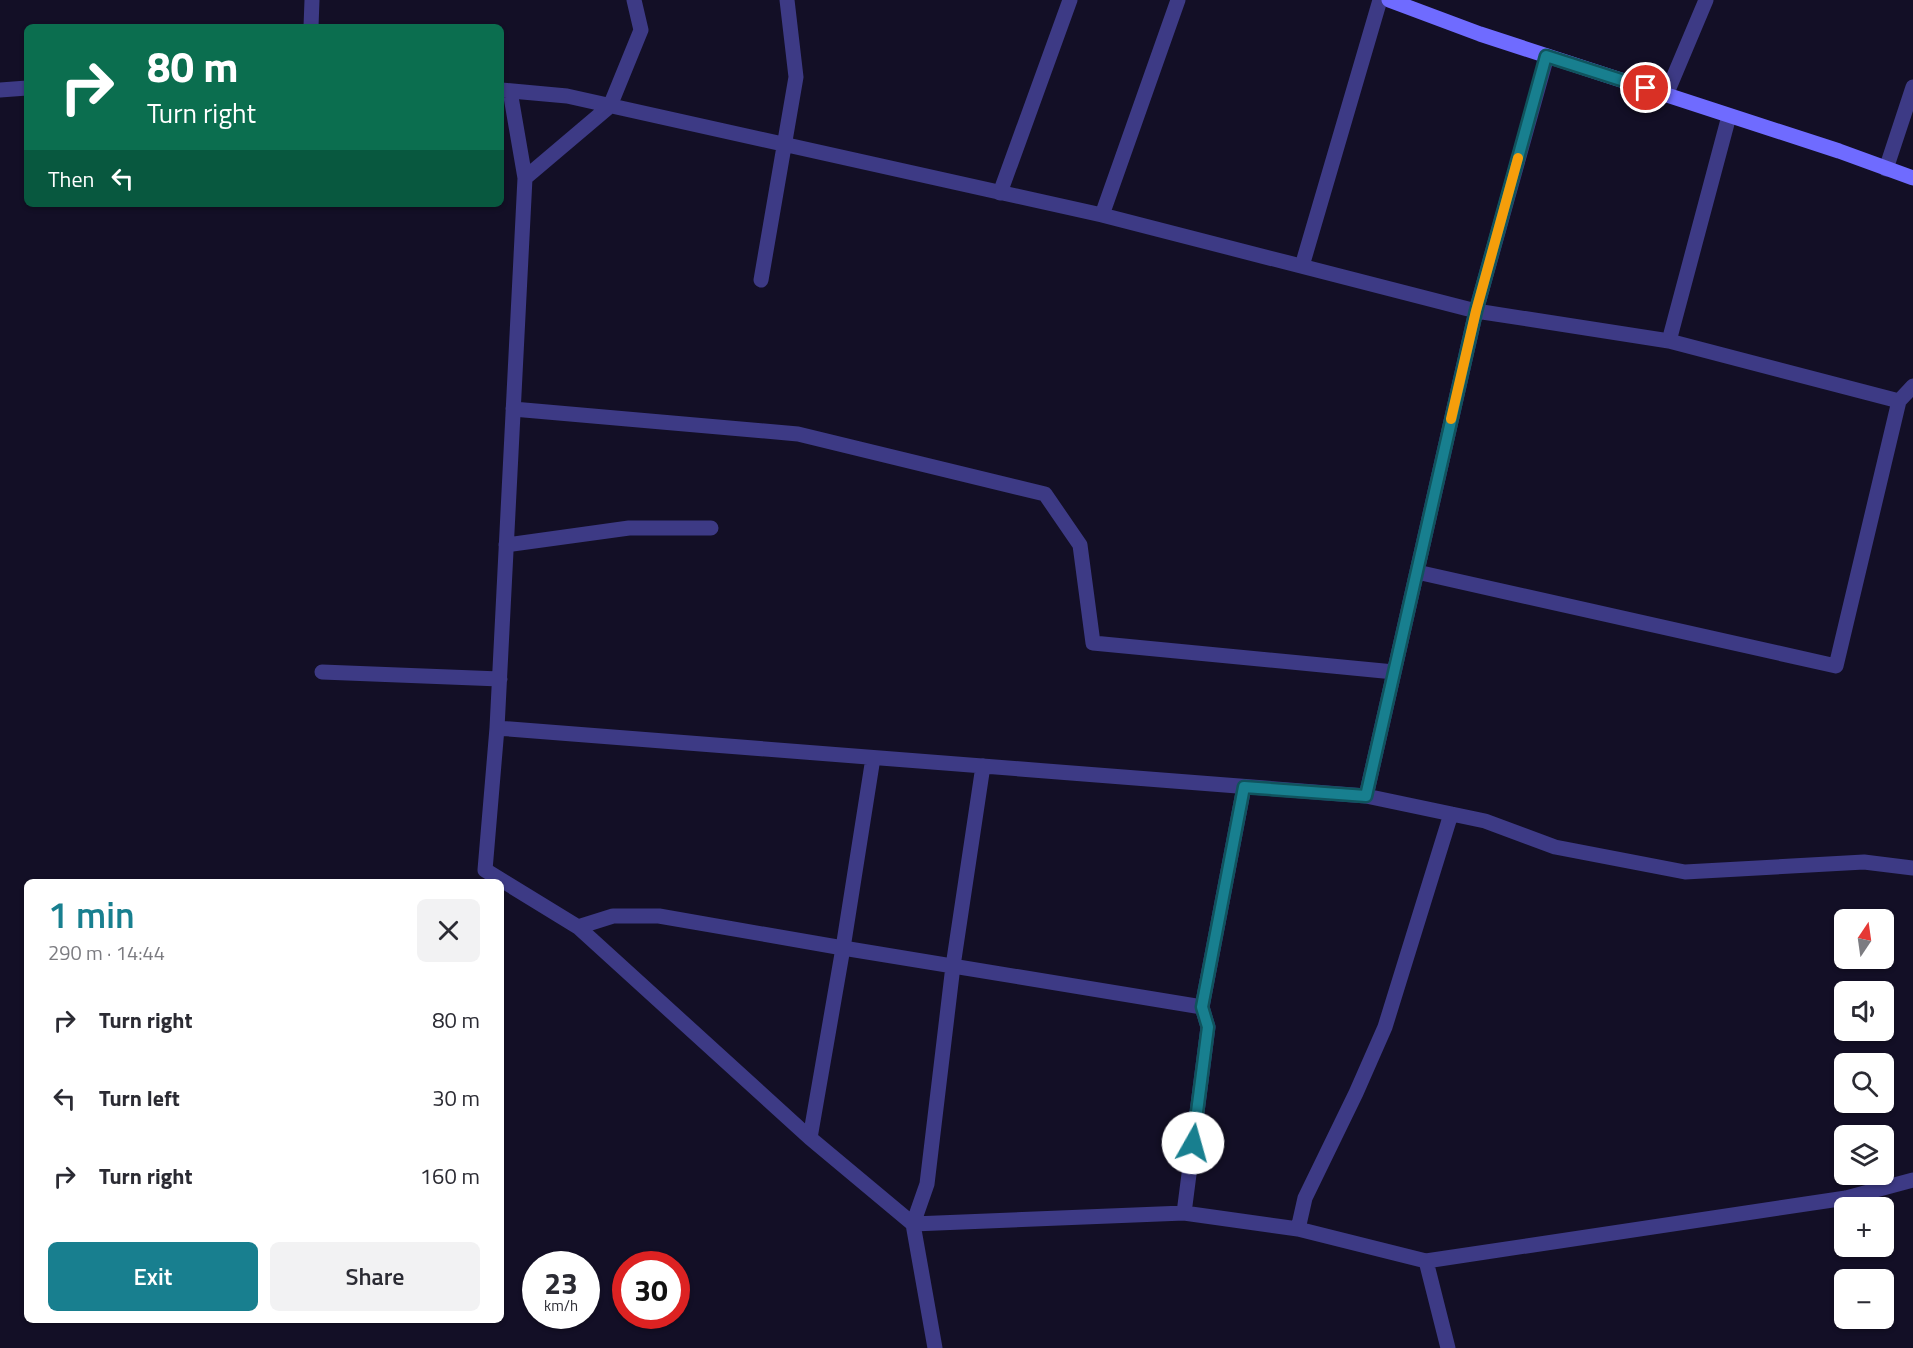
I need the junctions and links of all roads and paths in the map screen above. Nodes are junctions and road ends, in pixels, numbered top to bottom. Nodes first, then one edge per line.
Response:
1 (312, 0) edge
2 (634, 0) edge
3 (787, 0) edge
4 (1070, 0) edge
5 (1178, 0) edge
6 (1380, 0) edge
7 (1389, 0) edge
8 (1706, 0) edge
9 (311, 24) edge
10 (1546, 56) junction
11 (1913, 87) edge
12 (24, 88) edge
13 (0, 90) edge
14 (506, 90) edge
15 (1666, 95) junction
16 (610, 106) junction
17 (1729, 116) junction
18 (785, 145) junction
19 (1886, 169) junction
20 (525, 178) junction
21 (1913, 178) edge
22 (1000, 193) junction
23 (1102, 215) junction
24 (1302, 266) junction
25 (761, 280) dead end
26 (1476, 311) junction
27 (1669, 341) junction
28 (1913, 386) edge
29 (1899, 401) junction
30 (513, 409) junction
31 (711, 528) dead end
32 (507, 546) junction
33 (1417, 572) junction
34 (322, 672) dead end
35 (1394, 672) junction
36 (500, 678) junction
37 (497, 728) junction
38 (873, 758) junction
39 (983, 766) junction
40 (1244, 787) junction
41 (1366, 796) junction
42 (1451, 814) junction
43 (1913, 868) edge
44 (500, 879) edge
45 (504, 882) edge
46 (578, 927) junction
47 (843, 948) junction
48 (953, 966) junction
49 (1202, 1007) junction
50 (810, 1138) junction
51 (1913, 1180) edge
52 (1184, 1213) junction
53 (913, 1224) junction
54 (1298, 1228) junction
55 (1426, 1261) junction
56 (935, 1348) edge
57 (1448, 1348) edge

1 - 9 street
2 - 16 street
3 - 18 street
4 - 22 street
5 - 23 street
6 - 24 street
7 - 10 street
8 - 15 street
10 - 15 street
10 - 26 street
11 - 19 street
12 - 13 street
14 - 16 street
14 - 20 street
15 - 17 street
16 - 18 street
16 - 20 street
17 - 19 street
17 - 27 street
18 - 22 street
18 - 25 street
19 - 21 street
20 - 30 street
22 - 23 street
23 - 24 street
24 - 26 street
26 - 27 street
26 - 33 street
27 - 29 street
28 - 29 street
29 - 33 street
30 - 32 street
30 - 35 street
31 - 32 street
32 - 36 street
33 - 35 street
34 - 36 street
35 - 41 street
36 - 37 street
37 - 38 street
37 - 44 street
38 - 39 street
38 - 47 street
39 - 40 street
39 - 48 street
40 - 41 street
40 - 49 street
41 - 42 street
42 - 43 street
42 - 54 street
45 - 46 street
46 - 47 street
46 - 50 street
47 - 48 street
47 - 50 street
48 - 49 street
48 - 53 street
49 - 52 street
50 - 53 street
51 - 55 street
52 - 53 street
52 - 54 street
53 - 56 street
54 - 55 street
55 - 57 street

